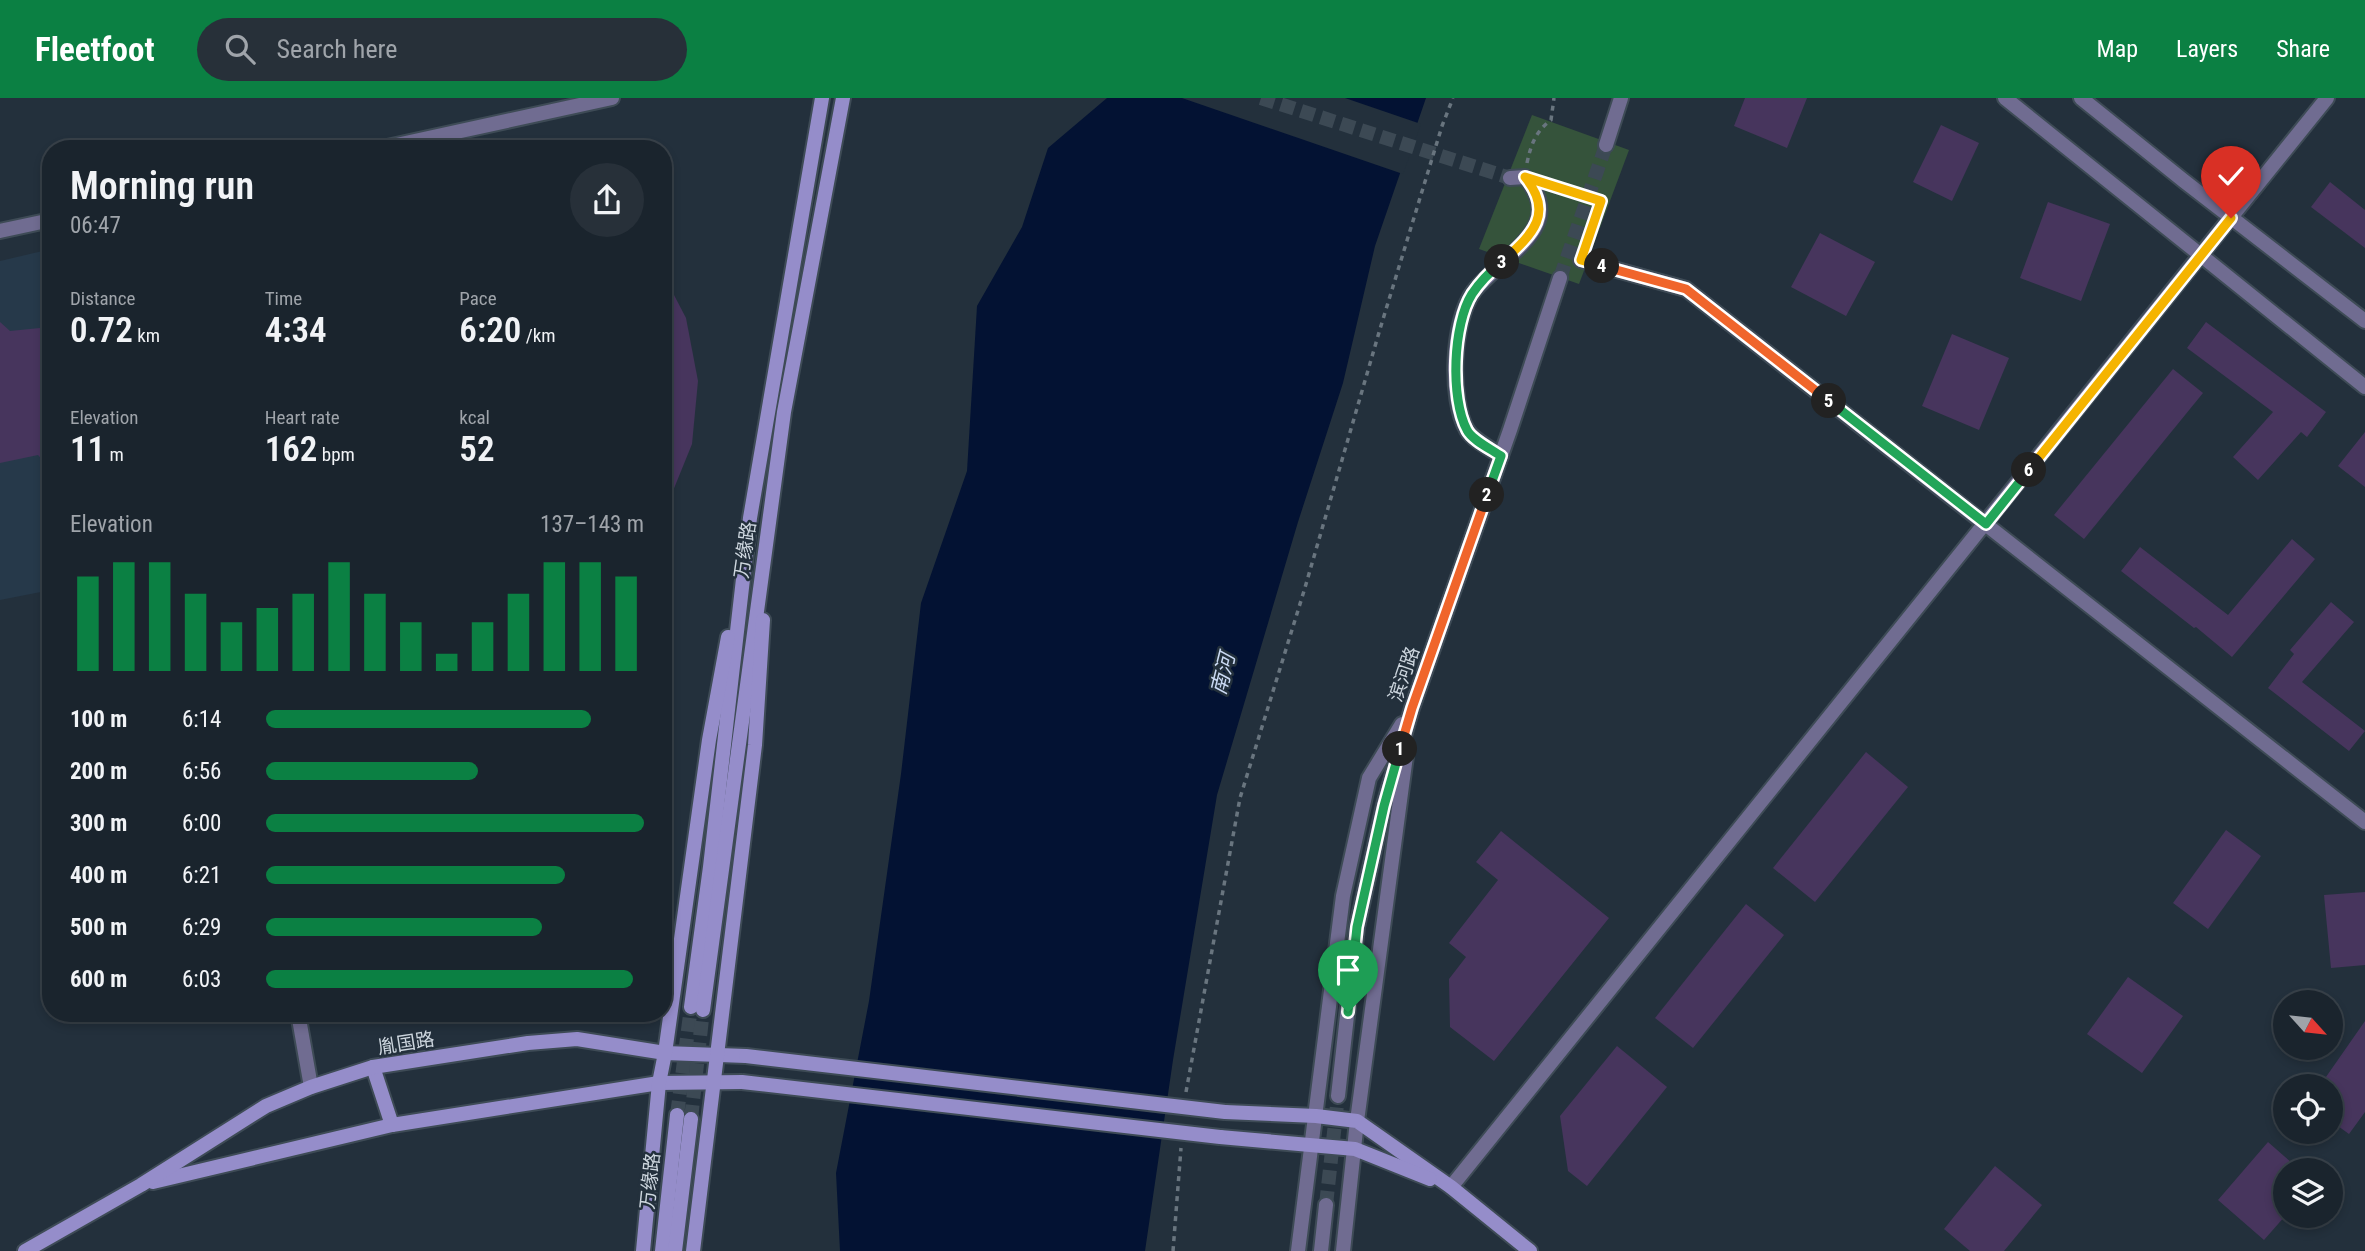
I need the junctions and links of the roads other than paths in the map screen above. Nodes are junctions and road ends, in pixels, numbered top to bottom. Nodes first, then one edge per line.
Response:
1 (612, 98) edge
2 (822, 98) edge
3 (844, 98) edge
4 (1621, 98) edge
5 (2005, 98) edge
6 (2081, 98) edge
7 (2327, 98) edge
8 (419, 140) edge
9 (1606, 145) tunnel mouth
10 (1510, 178) tunnel mouth
11 (2231, 218) junction
12 (42, 222) edge
13 (0, 231) edge
14 (2201, 254) junction
15 (1581, 260) road end
16 (1560, 278) tunnel mouth
17 (2365, 321) edge
18 (2365, 387) edge
19 (1501, 456) junction
20 (772, 489) junction
21 (750, 518) junction
22 (1986, 524) junction
23 (1412, 708) junction
24 (2365, 822) edge
25 (672, 1003) edge
26 (300, 1022) edge
27 (669, 1022) edge
28 (665, 1053) junction
29 (717, 1055) junction
30 (373, 1068) junction
31 (715, 1082) junction
32 (659, 1083) junction
33 (311, 1087) junction
34 (1338, 1096) tunnel mouth
35 (1317, 1116) junction
36 (1357, 1121) junction
37 (391, 1125) junction
38 (1312, 1145) junction
39 (1355, 1149) junction
40 (141, 1185) junction
41 (1451, 1187) junction
42 (1326, 1205) tunnel mouth
43 (24, 1251) edge
44 (643, 1251) edge
45 (662, 1251) edge
46 (675, 1251) edge
47 (693, 1251) edge
48 (1298, 1251) edge
49 (1321, 1251) edge
50 (1343, 1251) edge
51 (1530, 1251) edge

1 - 8 street
2 - 21 main road, 万缘路
3 - 20 main road, 万缘路
4 - 9 street
5 - 14 street
6 - 11 street
7 - 11 street
10 - 19 street
11 - 14 street
11 - 17 street
12 - 13 street
14 - 18 street
14 - 22 street
15 - 22 street
16 - 19 street, 滨河路
19 - 23 street, 滨河路
20 - 21 main road, 万缘路
20 - 29 main road
21 - 25 main road
22 - 24 street
22 - 41 street
23 - 34 street, 滨河路
23 - 35 street
23 - 36 street
26 - 33 street
27 - 28 main road
28 - 29 main road, 胤国路
28 - 30 main road, 胤国路
28 - 32 main road
29 - 31 main road
29 - 35 main road, 胤国路, bridge
30 - 33 main road, 胤国路
30 - 37 main road
31 - 32 main road, 胤国路
31 - 38 main road, 胤国路, bridge
31 - 47 main road
32 - 37 main road, 胤国路
32 - 44 main road
33 - 40 main road, 胤国路
35 - 36 main road, 胤国路
35 - 38 street
36 - 39 street
36 - 41 main road
37 - 40 main road, 胤国路
38 - 39 main road, 胤国路
38 - 48 street
39 - 41 main road, 胤国路
39 - 50 street
40 - 43 main road, 胤国路
41 - 51 main road
42 - 49 street
45 - 46 main road, 万缘路

